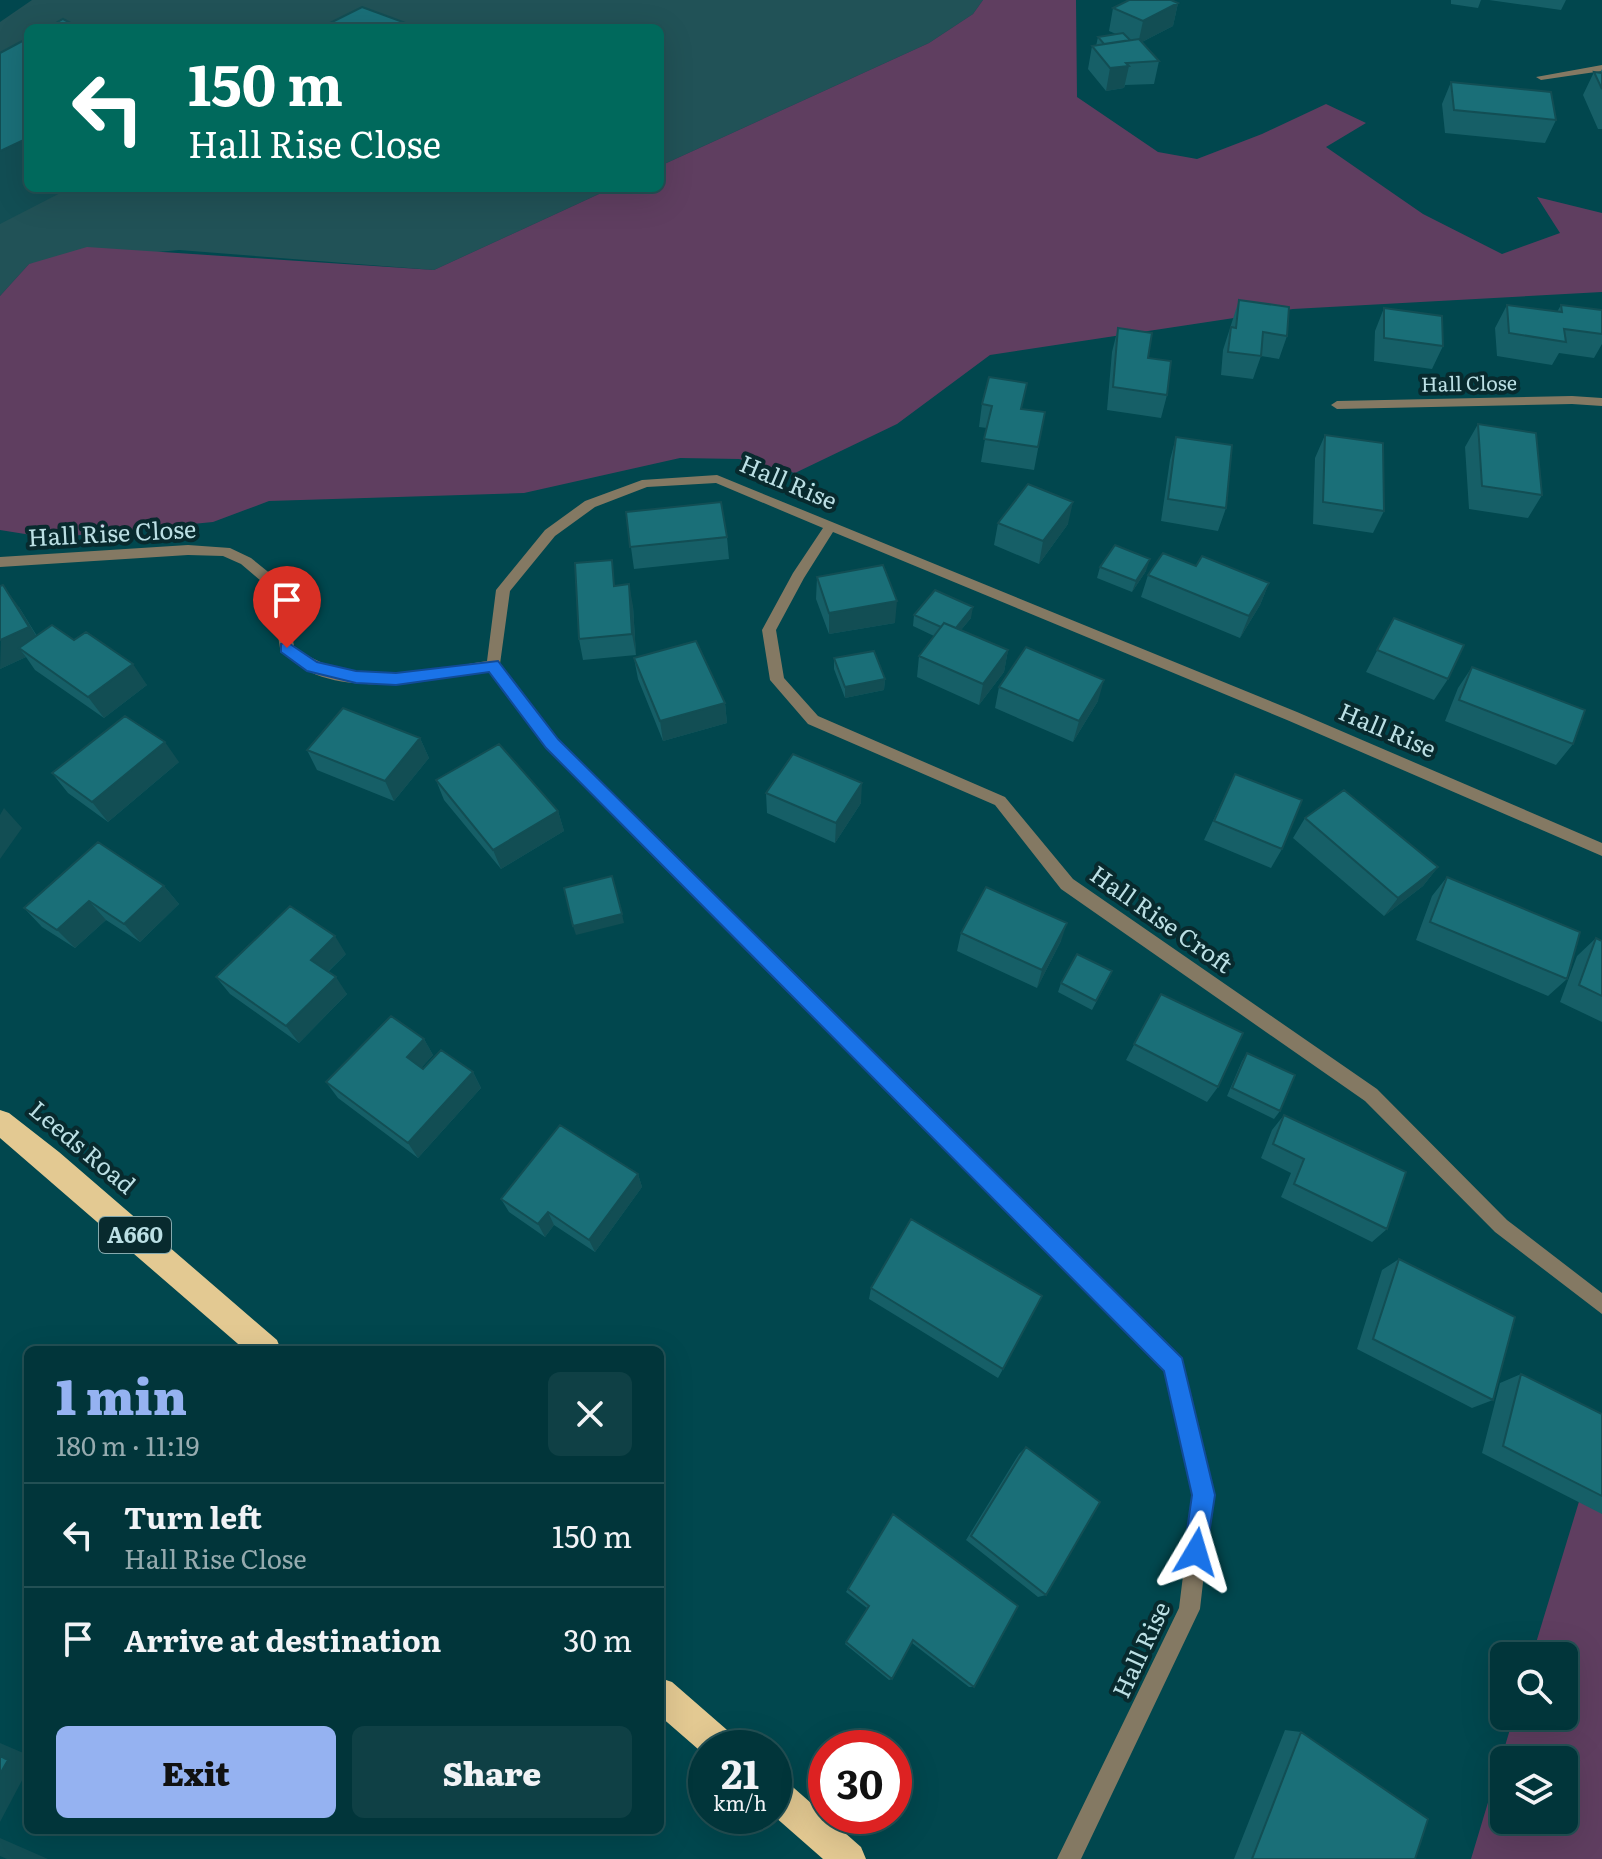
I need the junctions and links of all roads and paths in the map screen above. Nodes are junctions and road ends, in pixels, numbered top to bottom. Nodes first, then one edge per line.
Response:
1 (1602, 68) edge
2 (1541, 77) dead end
3 (1602, 402) edge
4 (1337, 405) dead end
5 (830, 527) junction
6 (0, 562) edge
7 (493, 665) junction
8 (1602, 850) edge
9 (0, 1122) edge
10 (1602, 1305) edge
11 (262, 1346) edge
12 (664, 1697) edge
13 (701, 1730) edge
14 (792, 1809) edge
15 (849, 1859) edge
16 (1069, 1859) edge

1 - 2 street
3 - 4 street, Hall Close
5 - 7 street, Hall Rise
5 - 8 street, Hall Rise
5 - 10 street, Hall Rise Croft
6 - 7 street, Hall Rise Close
7 - 16 street, Hall Rise
9 - 11 highway, Leeds Road / A660
12 - 13 highway
14 - 15 highway

